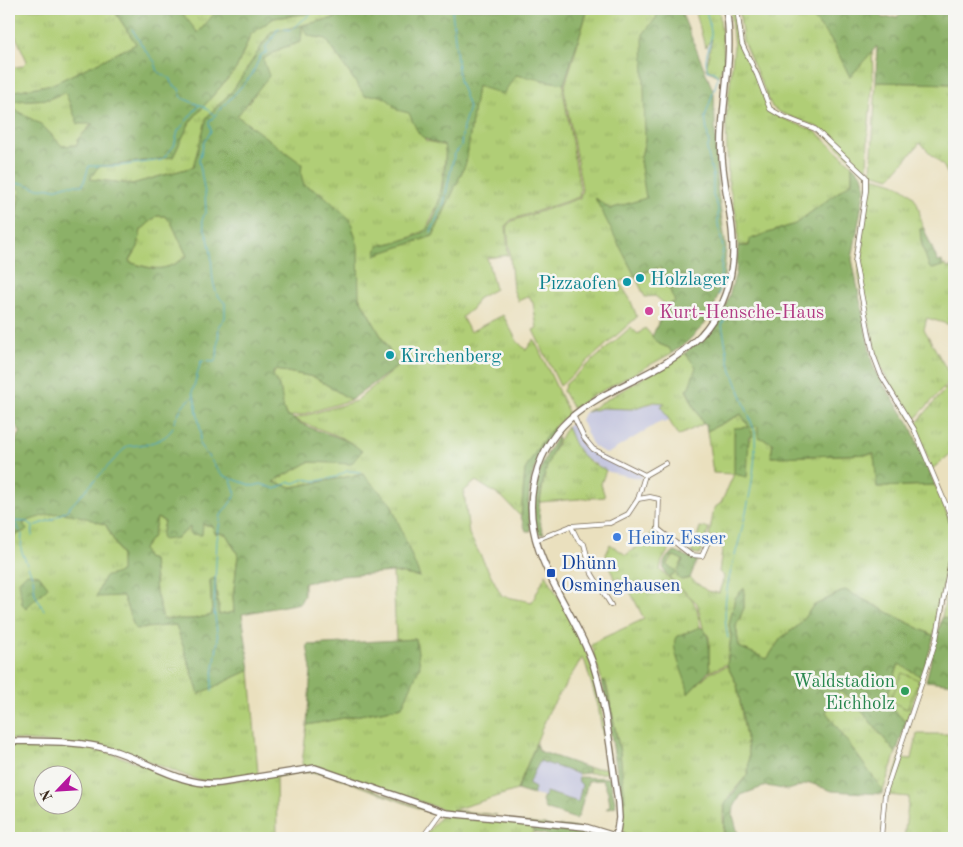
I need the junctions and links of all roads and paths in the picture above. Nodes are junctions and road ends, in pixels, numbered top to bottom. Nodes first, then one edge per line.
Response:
1 (726, 9) edge
2 (737, 9) edge
3 (573, 415) junction
4 (666, 463) dead end
5 (645, 475) junction
6 (638, 499) junction
7 (571, 526) junction
8 (954, 533) edge
9 (536, 540) junction
10 (708, 542) dead end
11 (954, 543) edge
12 (611, 605) dead end
13 (9, 741) edge
14 (441, 812) junction
15 (422, 838) edge
16 (618, 838) edge
17 (881, 838) edge

1 - 3 main road
2 - 8 street
3 - 5 street
3 - 9 main road
4 - 5 street
5 - 6 street
6 - 7 street
6 - 10 street
7 - 9 street
7 - 12 street
9 - 16 main road
11 - 17 street
13 - 14 main road
14 - 15 street
14 - 16 main road

